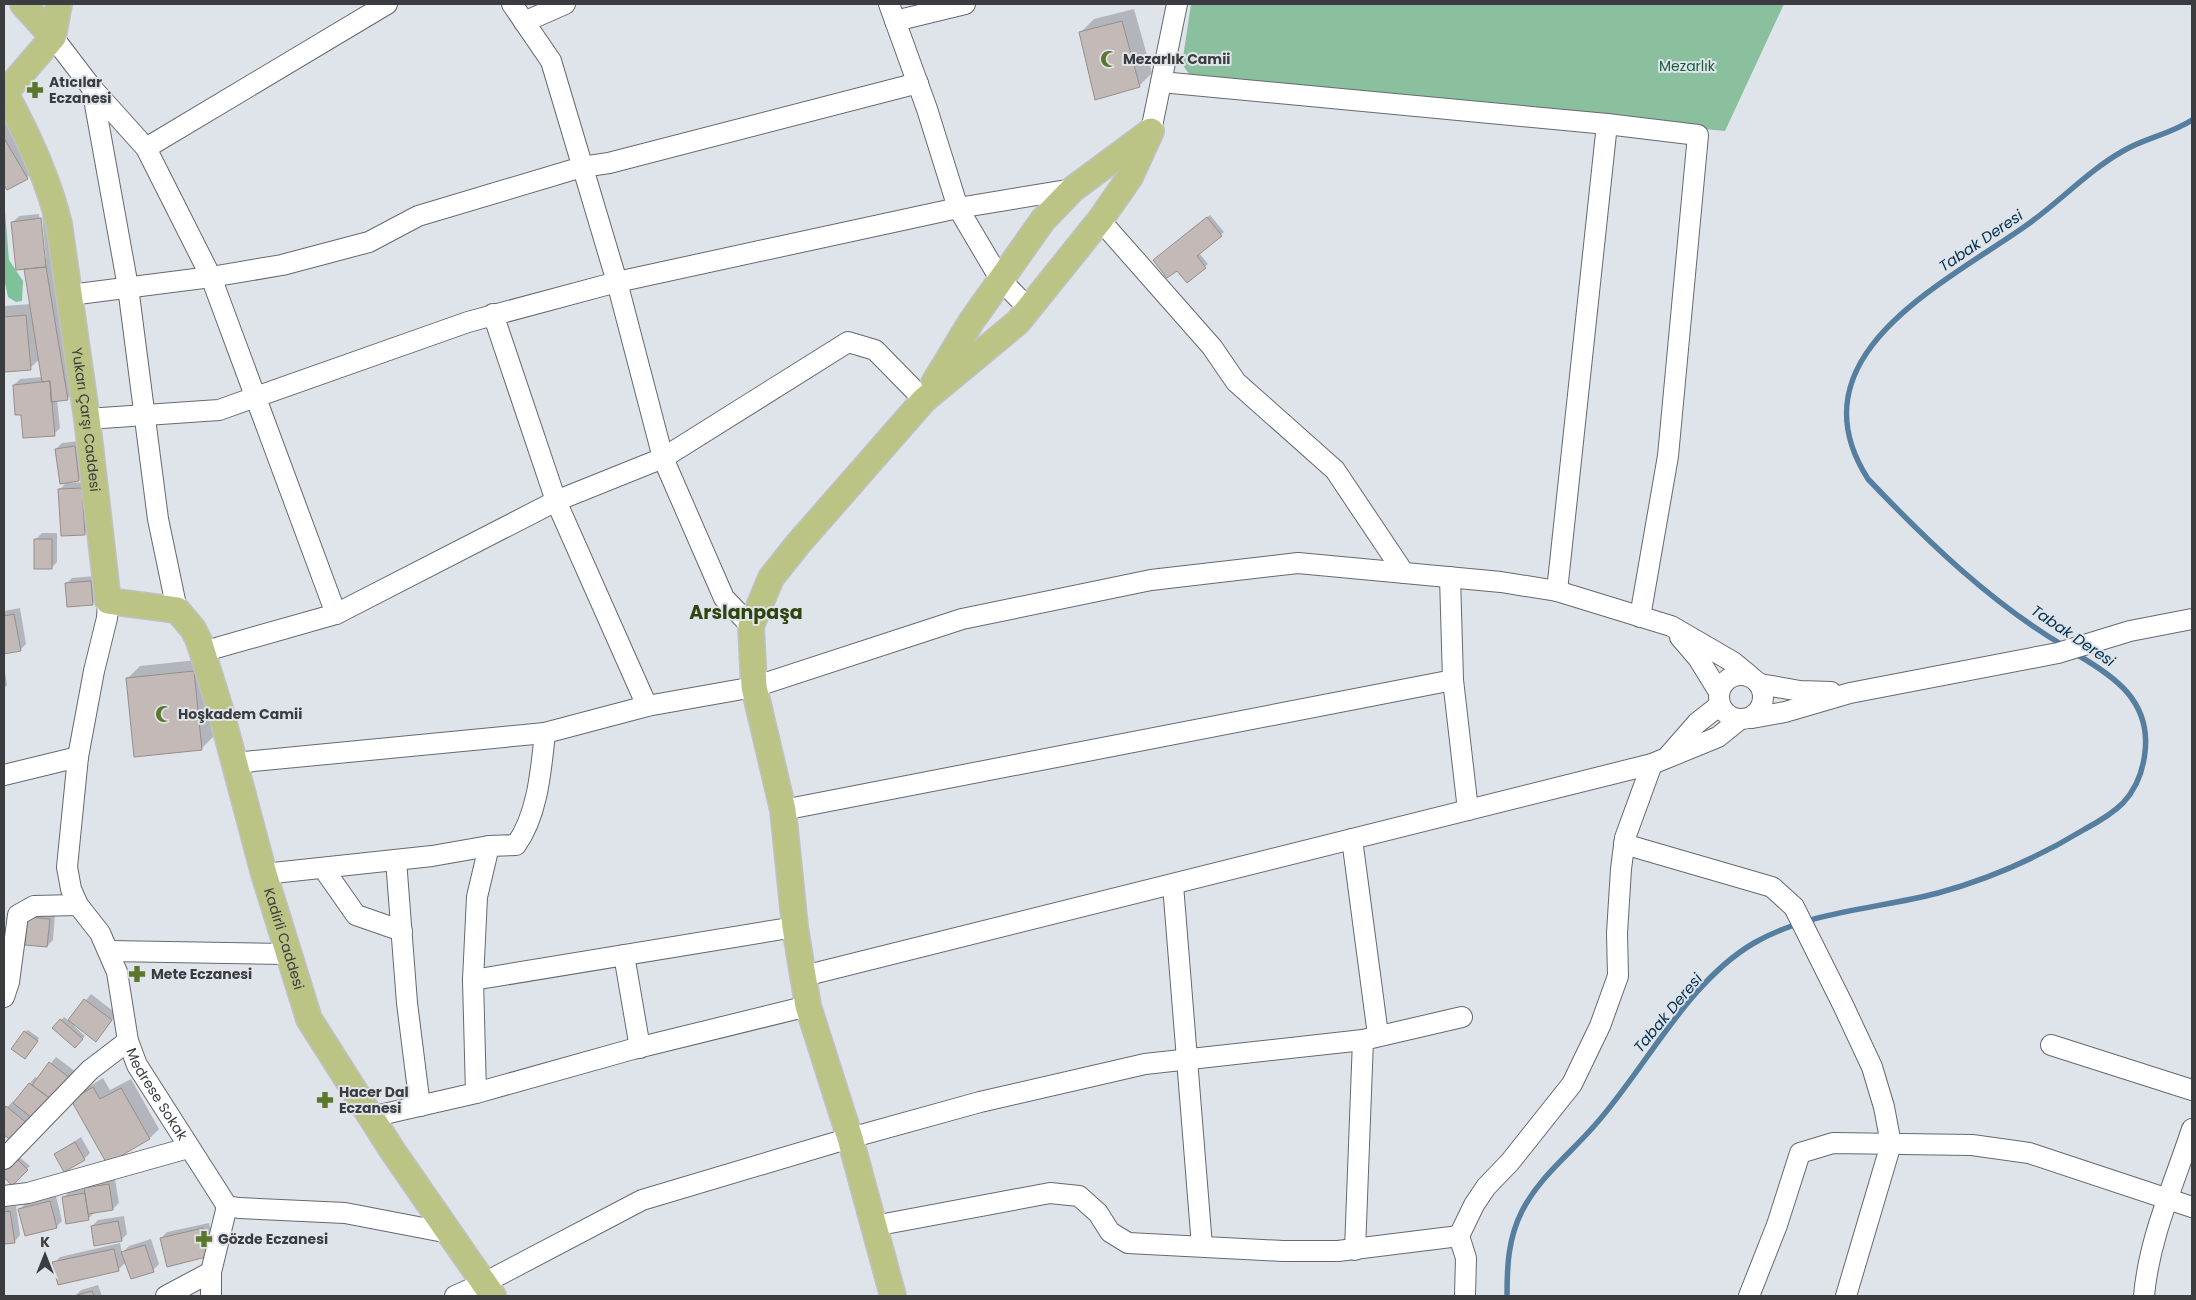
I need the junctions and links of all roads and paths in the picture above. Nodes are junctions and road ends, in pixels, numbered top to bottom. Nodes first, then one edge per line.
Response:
1 (23, 4) edge
2 (59, 4) edge
3 (387, 4) edge
4 (512, 4) edge
5 (566, 4) edge
6 (965, 4) edge
7 (1177, 4) edge
8 (892, 12) edge
9 (524, 22) junction
10 (52, 37) junction
11 (1161, 82) junction
12 (918, 83) junction
13 (92, 88) junction
14 (4, 92) edge
15 (1607, 124) junction
16 (1151, 131) junction
17 (146, 148) junction
18 (582, 167) junction
19 (1073, 189) junction
20 (958, 208) junction
21 (1100, 220) junction
22 (211, 277) junction
23 (1000, 279) junction
24 (617, 282) junction
25 (128, 286) junction
26 (70, 295) junction
27 (1029, 309) junction
28 (493, 314) junction
29 (255, 396) junction
30 (924, 400) junction
31 (146, 415) junction
32 (87, 419) junction
33 (663, 458) junction
34 (556, 501) junction
35 (1404, 573) junction
36 (1450, 577) junction
37 (1557, 591) junction
38 (108, 601) junction
39 (177, 610) junction
40 (336, 614) junction
41 (1640, 617) junction
42 (2192, 619) edge
43 (751, 626) junction
44 (1671, 626) junction
45 (202, 652) junction
46 (1453, 680) junction
47 (1755, 680) junction
48 (754, 687) junction
49 (1850, 693) junction
50 (1719, 698) junction
51 (647, 706) junction
52 (1746, 719) junction
53 (545, 733) junction
54 (78, 757) junction
55 (1659, 761) junction
56 (234, 763) junction
57 (4, 775) edge
58 (783, 810) junction
59 (1468, 810) junction
60 (1352, 839) junction
61 (1624, 844) junction
62 (489, 846) junction
63 (396, 860) junction
64 (323, 868) junction
65 (264, 874) junction
66 (1172, 884) junction
67 (78, 905) junction
68 (795, 927) junction
69 (402, 931) junction
70 (109, 951) junction
71 (288, 954) junction
72 (624, 954) junction
73 (804, 976) junction
74 (473, 980) junction
75 (4, 996) edge
76 (808, 1006) junction
77 (1462, 1017) dead end
78 (1370, 1037) junction
79 (128, 1041) junction
80 (2051, 1045) dead end
81 (640, 1048) junction
82 (1186, 1059) junction
83 (2192, 1090) edge
84 (476, 1093) junction
85 (420, 1106) junction
86 (371, 1117) junction
87 (2192, 1129) edge
88 (850, 1138) junction
89 (1891, 1144) junction
90 (188, 1148) junction
91 (4, 1159) edge
92 (4, 1196) edge
93 (2169, 1200) junction
94 (228, 1206) junction
95 (2192, 1207) edge
96 (874, 1226) junction
97 (450, 1233) junction
98 (1459, 1236) junction
99 (1202, 1246) junction
100 (1355, 1250) junction
101 (212, 1272) junction
102 (489, 1290) edge
103 (166, 1296) edge
104 (210, 1296) edge
105 (455, 1296) edge
106 (893, 1296) edge
107 (1465, 1296) edge
108 (1749, 1296) edge
109 (1846, 1296) edge
110 (2144, 1296) edge

1 - 10 main road
2 - 10 main road
3 - 17 street
4 - 9 street
5 - 9 street
6 - 8 street
7 - 11 street
8 - 12 street
9 - 18 street
10 - 13 street
10 - 14 main road
11 - 15 street
11 - 16 street
12 - 18 street
12 - 20 street
13 - 17 street
13 - 25 street
14 - 26 main road, Yukarı Çarşı Caddesi
15 - 37 street
15 - 41 street
16 - 19 main road
16 - 21 main road
17 - 22 street
18 - 22 street
18 - 24 street
19 - 20 street
19 - 23 main road
20 - 23 street
20 - 24 street
21 - 27 main road
21 - 35 street
22 - 25 street
22 - 29 street
23 - 27 street
23 - 30 main road
24 - 28 street
24 - 33 street
25 - 26 street
25 - 31 street
26 - 32 main road, Yukarı Çarşı Caddesi
27 - 30 main road
28 - 29 street
28 - 34 street
29 - 31 street
29 - 40 street
30 - 33 street
30 - 43 main road
31 - 32 street
31 - 39 street
32 - 38 main road, Yukarı Çarşı Caddesi
33 - 34 street
33 - 43 street
34 - 40 street
34 - 51 street
35 - 36 street
35 - 48 street
36 - 37 street
36 - 46 street
37 - 41 street
38 - 39 main road
38 - 54 street, Yukarı Çarşı Caddesi
39 - 45 main road, Kadirli Caddesi
40 - 45 street
41 - 44 street
42 - 49 street
43 - 48 main road
44 - 47 street
44 - 50 street
45 - 56 main road, Kadirli Caddesi
46 - 58 street
46 - 59 street
47 - 49 street
47 - 50 street
47 - 52 street
48 - 51 street
48 - 58 main road
49 - 52 street
50 - 52 street
50 - 55 street
51 - 53 street
52 - 55 street
53 - 56 street
53 - 62 street
54 - 57 street
54 - 67 street, Medrese Sokak
55 - 59 street
55 - 61 street
56 - 65 main road, Kadirli Caddesi
58 - 68 main road
59 - 60 street
60 - 66 street
60 - 78 street
61 - 89 street
61 - 98 street
62 - 63 street
62 - 74 street
63 - 64 street
63 - 69 street
64 - 65 street
64 - 69 street
65 - 71 main road, Kadirli Caddesi
66 - 73 street
66 - 82 street
67 - 70 street, Medrese Sokak
67 - 75 street
68 - 72 street
68 - 73 main road
69 - 85 street
70 - 71 street
70 - 79 street, Medrese Sokak
71 - 86 main road, Kadirli Caddesi
72 - 74 street
72 - 81 street
73 - 76 main road
74 - 84 street
76 - 81 street
76 - 88 main road
77 - 78 street
78 - 82 street
78 - 100 street
79 - 90 street, Medrese Sokak
79 - 91 street
80 - 83 street
81 - 84 street
82 - 88 street
82 - 99 street
84 - 85 street
85 - 86 street
86 - 97 main road, Kadirli Caddesi
87 - 93 street
88 - 96 main road
88 - 102 street
89 - 93 street
89 - 108 street
89 - 109 street
90 - 92 street
90 - 94 street, Medrese Sokak
93 - 95 street
93 - 110 street
94 - 97 street
94 - 101 street
96 - 99 street
96 - 106 main road
97 - 102 main road, Kadirli Caddesi
98 - 100 street
98 - 107 street
99 - 100 street
101 - 103 street
101 - 104 street
102 - 105 street

